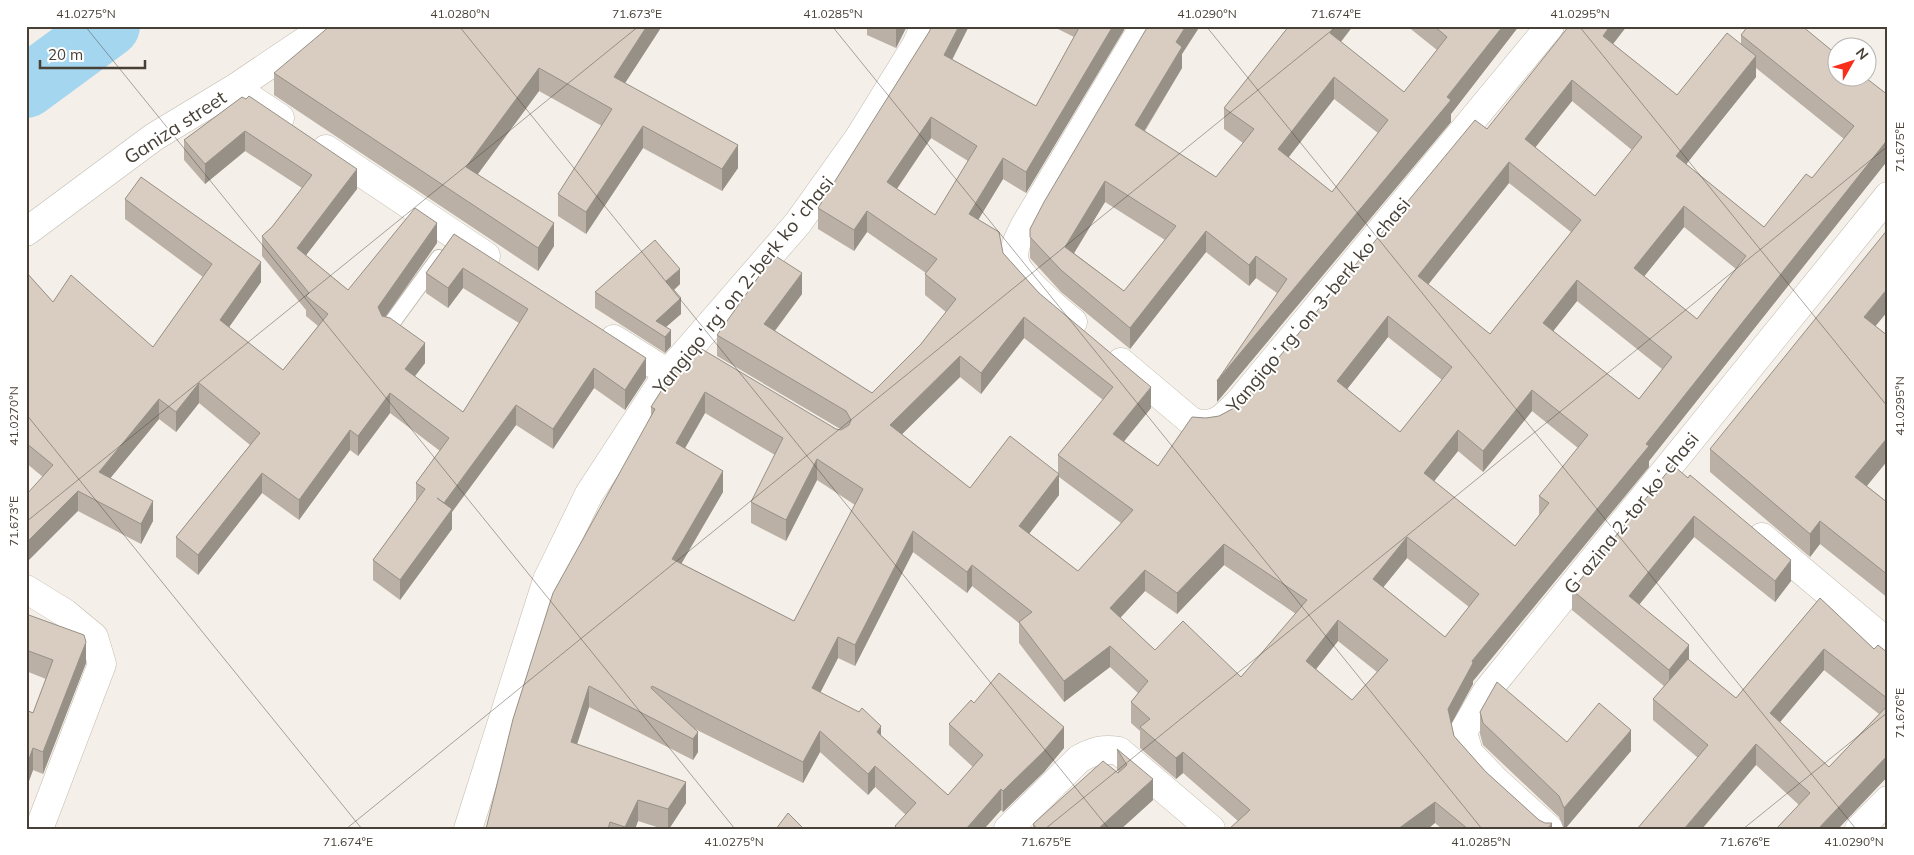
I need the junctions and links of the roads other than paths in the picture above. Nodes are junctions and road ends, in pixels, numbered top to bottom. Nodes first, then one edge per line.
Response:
1 (327, 26) edge
2 (925, 26) edge
3 (1144, 26) edge
4 (1550, 26) edge
5 (235, 88) junction
6 (1888, 196) edge
7 (26, 232) edge
8 (455, 236) junction
9 (504, 268) edge
10 (594, 326) edge
11 (388, 328) edge
12 (668, 374) junction
13 (1673, 461) junction
14 (1695, 480) edge
15 (1740, 518) edge
16 (26, 589) edge
17 (1888, 643) edge
18 (1888, 800) edge
19 (39, 829) edge
20 (468, 829) edge
21 (1008, 829) edge
22 (1211, 829) edge
23 (1549, 829) edge
24 (1859, 829) edge

1 - 5 street, Ganiza street
2 - 12 street, Yangiqoʻrgʻon 2-berk koʻchasi
3 - 4 street, Yangiqoʻrgʻon 3-berk koʻchasi
5 - 7 street, Ganiza street
5 - 8 street
6 - 13 street, Gʻazina 2-tor koʻchasi
8 - 9 street
8 - 11 lane
10 - 12 street
12 - 20 street, Yangiqoʻrgʻon 2-berk koʻchasi
13 - 14 street
13 - 23 street, Gʻazina 2-tor koʻchasi
15 - 17 street
16 - 19 street
18 - 24 street
21 - 22 street

